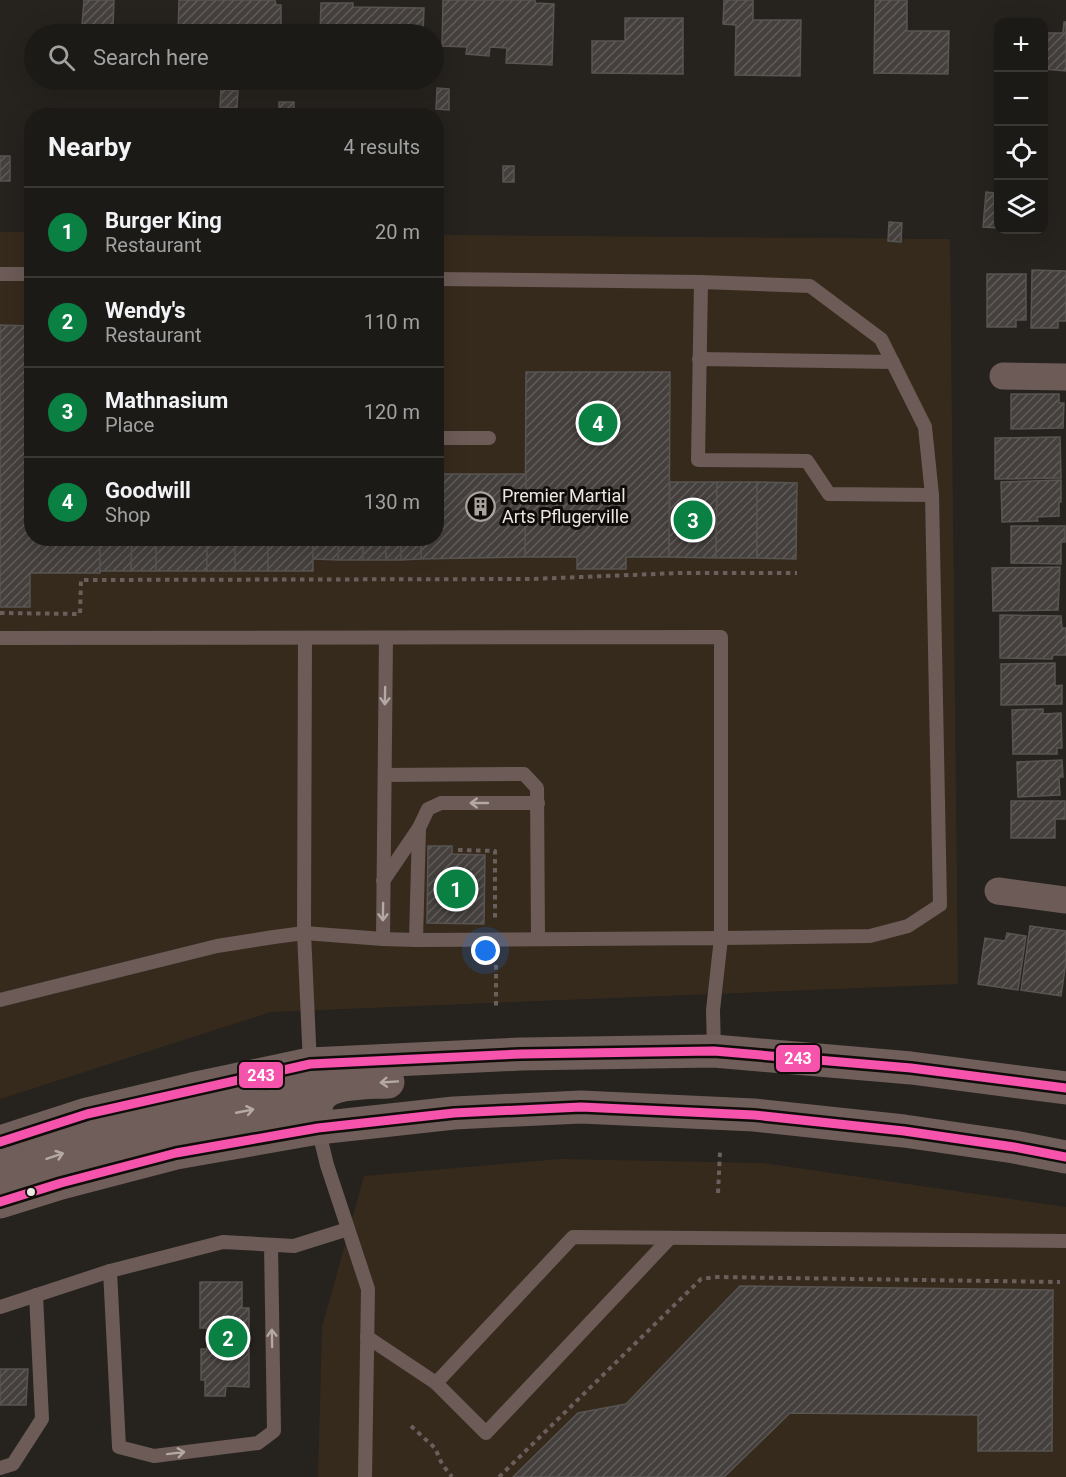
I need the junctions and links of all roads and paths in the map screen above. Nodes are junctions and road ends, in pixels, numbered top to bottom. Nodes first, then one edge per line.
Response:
1 (0, 274) edge
2 (24, 274) edge
3 (444, 279) edge
4 (701, 282) junction
5 (699, 359) junction
6 (893, 362) junction
7 (1003, 376) dead end
8 (1066, 377) edge
9 (444, 438) edge
10 (489, 438) dead end
11 (932, 495) junction
12 (797, 573) dead end
13 (0, 613) edge
14 (0, 638) edge
15 (386, 638) junction
16 (305, 639) junction
17 (385, 775) junction
18 (538, 803) junction
19 (419, 828) junction
20 (458, 850) dead end
21 (383, 881) junction
22 (998, 891) dead end
23 (1066, 900) edge
24 (495, 920) dead end
25 (304, 933) junction
26 (721, 938) junction
27 (383, 939) junction
28 (538, 939) junction
29 (416, 940) junction
30 (496, 965) dead end
31 (0, 1000) edge
32 (496, 1009) dead end
33 (714, 1051) junction
34 (310, 1064) junction
35 (1066, 1088) edge
36 (318, 1128) junction
37 (0, 1142) edge
38 (720, 1152) dead end
39 (1066, 1156) edge
40 (0, 1175) edge
41 (718, 1193) dead end
42 (0, 1202) edge
43 (348, 1229) junction
44 (670, 1238) junction
45 (1066, 1241) edge
46 (271, 1245) junction
47 (110, 1271) junction
48 (1060, 1282) dead end
49 (36, 1295) junction
50 (0, 1307) edge
51 (367, 1337) junction
52 (436, 1383) junction
53 (411, 1426) dead end
54 (0, 1468) edge
55 (365, 1477) edge
56 (452, 1477) edge
57 (499, 1477) edge

1 - 2 lane
3 - 4 lane
4 - 5 lane
4 - 6 lane
5 - 6 lane
5 - 11 lane
6 - 11 lane
7 - 8 street
9 - 10 lane
11 - 26 lane
12 - 13 path
14 - 16 lane
15 - 16 lane
15 -> 17 lane
15 - 26 lane
16 - 25 lane
17 - 18 lane
17 - 21 lane
18 -> 19 lane
18 - 28 lane
19 - 21 lane
19 - 29 lane
20 - 24 path
21 -> 27 lane
22 - 23 street
25 - 27 lane
25 - 31 lane
25 - 34 lane
26 - 28 lane
26 - 33 lane
27 - 29 lane
28 - 29 lane
30 - 32 path
33 - 34 main road
33 - 35 main road
33 -> 36 main road
34 - 37 main road
40 -> 34 main road
36 - 39 main road
36 - 42 main road
36 - 43 lane
38 - 41 path
43 - 46 lane
43 - 51 lane
44 - 45 lane
44 - 52 lane
44 - 52 lane
46 - 47 lane
47 -> 46 lane
47 - 49 lane
48 - 57 path
49 - 50 lane
49 - 54 lane
51 - 52 lane
51 - 55 lane
53 - 56 path

